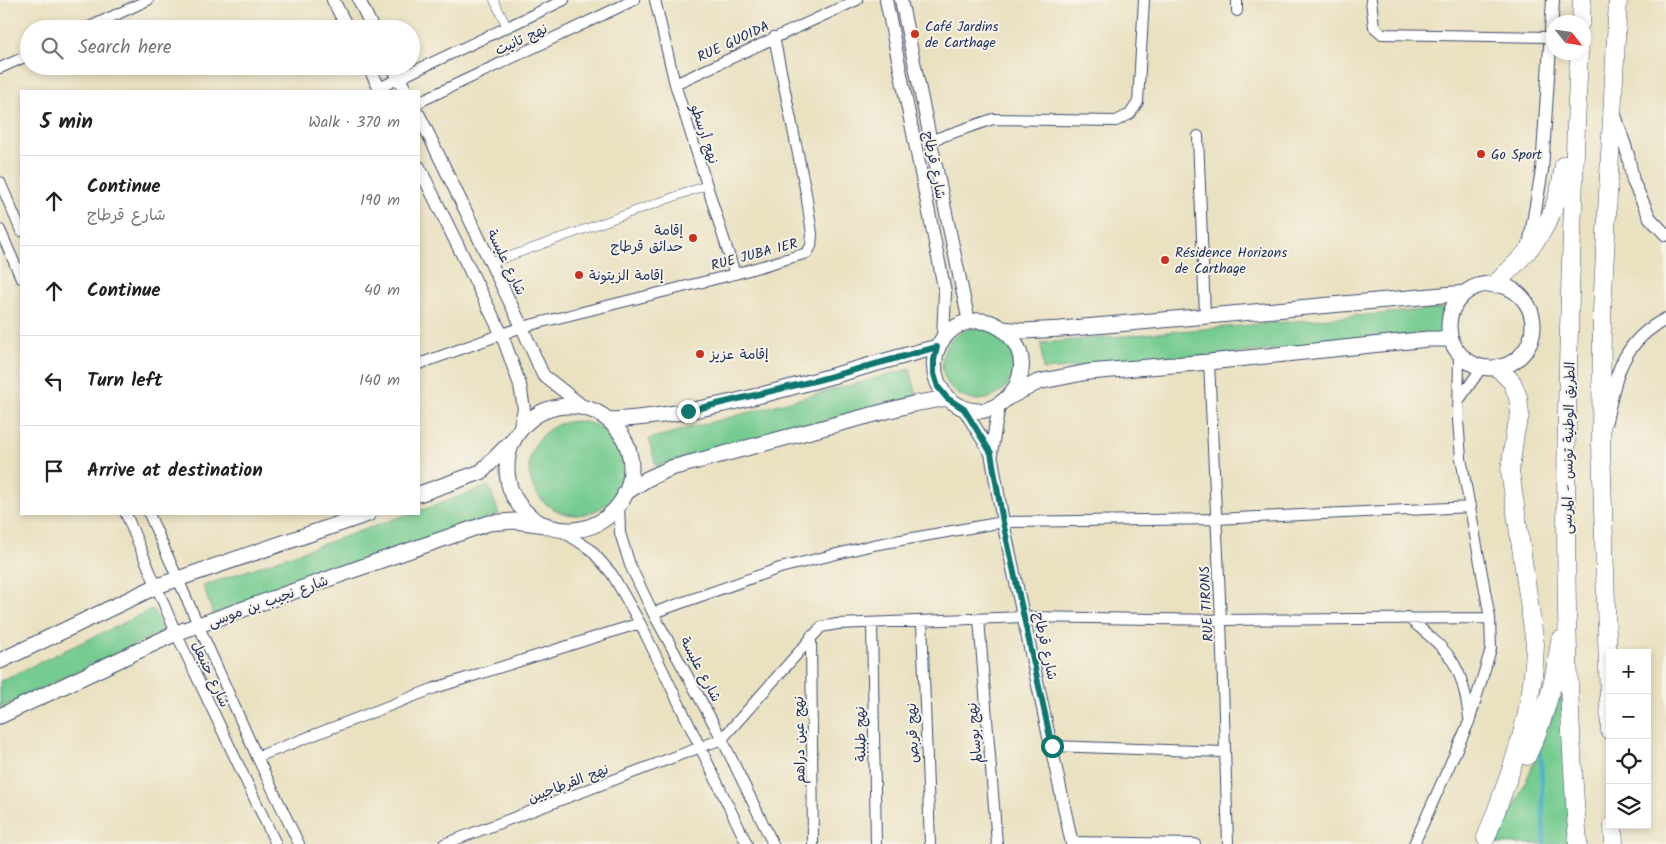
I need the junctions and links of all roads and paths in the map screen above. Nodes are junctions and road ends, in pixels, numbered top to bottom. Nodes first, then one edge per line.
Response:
1 (148, 0) edge
2 (334, 0) edge
3 (359, 0) edge
4 (494, 0) edge
5 (564, 0) edge
6 (634, 0) edge
7 (655, 0) edge
8 (857, 0) edge
9 (886, 0) edge
10 (901, 0) edge
11 (1144, 0) edge
12 (1237, 0) edge
13 (1371, 0) edge
14 (1553, 0) edge
15 (1582, 0) edge
16 (1618, 0) edge
17 (1237, 11) dead end
18 (1552, 15) edge
19 (1581, 15) edge
20 (105, 20) edge
21 (344, 20) edge
22 (369, 20) edge
23 (507, 28) junction
24 (774, 37) junction
25 (1546, 38) edge
26 (20, 59) edge
27 (1550, 60) edge
28 (1578, 60) edge
29 (1579, 60) edge
30 (0, 68) edge
31 (420, 69) edge
32 (372, 75) edge
33 (397, 75) edge
34 (407, 75) edge
35 (399, 79) junction
36 (675, 84) junction
37 (380, 90) edge
38 (405, 90) edge
39 (420, 102) edge
40 (1614, 112) junction
41 (420, 117) edge
42 (1198, 136) dead end
43 (932, 140) junction
44 (420, 169) edge
45 (0, 182) edge
46 (707, 185) junction
47 (0, 230) edge
48 (20, 230) edge
49 (1666, 236) edge
50 (1528, 252) junction
51 (491, 263) junction
52 (735, 274) junction
53 (20, 276) edge
54 (1495, 284) junction
55 (1465, 293) junction
56 (1205, 315) junction
57 (1666, 319) edge
58 (970, 322) junction
59 (522, 327) junction
60 (1003, 329) junction
61 (502, 335) junction
62 (1451, 339) junction
63 (940, 342) junction
64 (1459, 354) junction
65 (1209, 362) junction
66 (420, 364) edge
67 (1490, 368) junction
68 (947, 398) junction
69 (1004, 401) junction
70 (1458, 401) junction
71 (585, 408) junction
72 (964, 409) junction
73 (609, 420) junction
74 (517, 434) junction
75 (1601, 445) junction
76 (991, 453) junction
77 (420, 494) edge
78 (622, 498) junction
79 (1470, 507) junction
80 (126, 515) edge
81 (149, 515) edge
82 (365, 515) edge
83 (1216, 520) junction
84 (1003, 522) junction
85 (551, 527) junction
86 (1567, 572) junction
87 (180, 578) junction
88 (157, 586) junction
89 (653, 612) junction
90 (1025, 617) junction
91 (1408, 617) junction
92 (1490, 618) junction
93 (979, 619) junction
94 (1221, 620) junction
95 (922, 621) junction
96 (640, 623) junction
97 (872, 624) junction
98 (199, 626) junction
99 (176, 633) junction
100 (812, 636) junction
101 (0, 661) edge
102 (1609, 694) edge
103 (0, 716) edge
104 (1469, 722) junction
105 (722, 739) junction
106 (1052, 746) junction
107 (701, 748) junction
108 (1225, 752) junction
109 (257, 757) junction
110 (1613, 829) edge
111 (1485, 841) edge
112 (1072, 843) edge
113 (276, 844) edge
114 (299, 844) edge
115 (444, 844) edge
116 (746, 844) edge
117 (773, 844) edge
118 (813, 844) edge
119 (876, 844) edge
120 (930, 844) edge
121 (997, 844) edge
122 (1195, 844) edge
123 (1228, 844) edge
124 (1414, 844) edge
125 (1578, 844) edge
126 (1614, 844) edge

1 - 20 street
2 - 21 street
3 - 22 street
4 - 23 street
5 - 23 street
6 - 39 street, نهج تانيت
7 - 36 street, نهج أرسطو
8 - 24 street, RUE GUOIDA
9 - 63 street, شارع قرطاج
10 - 43 street, شارع قرطاج
11 - 43 street
12 - 17 street
13 - 25 street
14 - 18 street
15 - 19 highway
16 - 40 highway
23 - 31 street
24 - 36 street, RUE GUOIDA
24 - 52 street, RUE JUBA 1ER
26 - 30 street
27 - 50 street
28 - 50 highway
29 - 86 highway, الطريق الوطنية تونس - المرسى
32 - 37 street
33 - 35 street
34 - 35 street
35 - 37 street
35 - 38 street
36 - 46 street, نهج أرسطو
40 - 49 street
40 - 75 highway
41 - 51 street, شارع عليسة
42 - 56 street
43 - 58 street, شارع قرطاج
44 - 61 street
45 - 48 street
46 - 51 street
46 - 52 street, نهج أرسطو
47 - 53 street
50 - 54 highway
51 - 59 street, شارع عليسة
52 - 59 street, RUE JUBA 1ER
54 - 55 main road
54 - 67 main road
55 - 56 main road
55 - 62 main road
56 - 60 main road
57 - 75 street
58 - 60 main road
58 - 63 main road
59 - 61 street, RUE JUBA 1ER
59 - 71 street, شارع عليسة
60 - 69 main road
61 - 66 street, RUE JUBA 1ER
61 - 74 street
62 - 64 main road
62 - 65 main road
63 - 68 main road
63 - 73 main road
64 - 67 main road
64 - 70 street
65 - 69 main road
65 - 83 street, RUE TIRONS
67 - 70 street
67 - 111 highway
68 - 72 main road
68 - 78 main road
69 - 72 main road
69 - 76 street, شارع قرطاج
70 - 79 street
71 - 73 main road
71 - 74 main road
72 - 76 street, شارع قرطاج
73 - 78 main road
74 - 77 main road
74 - 85 main road
75 - 102 highway
76 - 84 street, شارع قرطاج
78 - 85 main road
78 - 89 street, شارع عليسة
79 - 83 street
79 - 92 street
80 - 88 street, شارع حنبعل
81 - 87 street, شارع حنبعل
82 - 87 main road
83 - 84 street
83 - 94 street, RUE TIRONS
84 - 89 street
84 - 90 street, شارع قرطاج
85 - 96 street
85 - 98 main road, شارع نجيب بن موسى
86 - 111 highway
86 - 125 highway, الطريق الوطنية تونس - المرسى
87 - 88 main road
87 - 98 street, شارع حنبعل
88 - 99 street, شارع حنبعل
88 - 101 main road
89 - 105 street, شارع عليسة
90 - 93 street
90 - 94 street
90 - 106 street, شارع قرطاج
91 - 92 street
91 - 94 street
91 - 104 street
92 - 104 street
93 - 95 street
93 - 121 street, نهج بوسالم
94 - 108 street, RUE TIRONS
95 - 97 street
95 - 120 street, نهج قربص
96 - 107 street
96 - 109 street
97 - 100 street
97 - 119 street, نهج طبلبة
98 - 99 main road, شارع نجيب بن موسى
98 - 109 street, شارع حنبعل
99 - 103 main road, شارع نجيب بن موسى
99 - 113 street, شارع حنبعل
100 - 105 street
100 - 118 street, نهج عين دراهم
104 - 124 street
105 - 107 street, نهج القرطاجيين
105 - 117 street, شارع عليسة
106 - 108 street
106 - 112 street, شارع قرطاج
107 - 115 street, نهج القرطاجيين
107 - 116 street
108 - 123 street, RUE TIRONS
109 - 114 street, شارع حنبعل
110 - 126 highway
112 - 122 street

